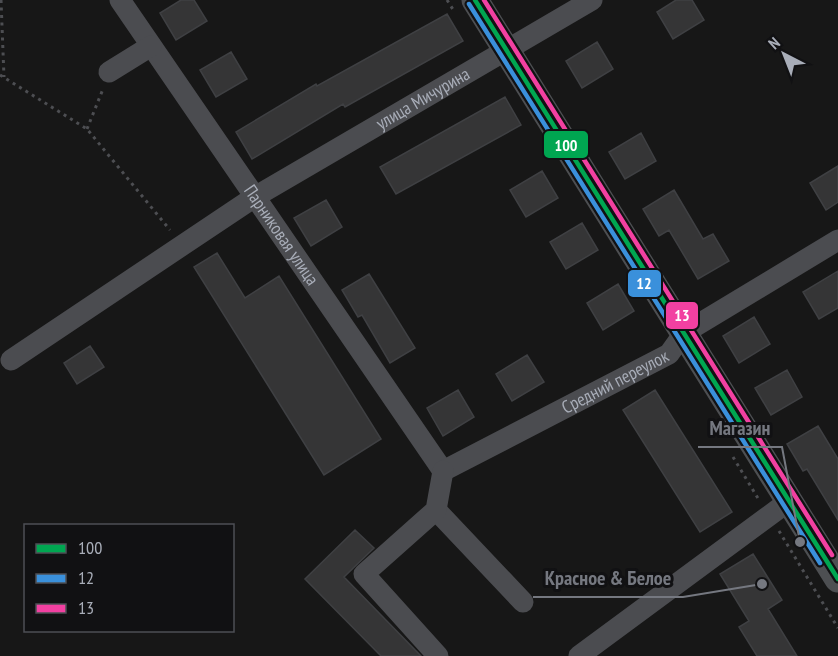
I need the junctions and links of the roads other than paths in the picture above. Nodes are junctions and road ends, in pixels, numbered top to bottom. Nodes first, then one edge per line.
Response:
1 (120, 0) edge
2 (475, 0) edge
3 (592, 0) edge
4 (151, 46) junction
5 (506, 50) junction
6 (109, 72) road end
7 (253, 198) junction
8 (838, 240) edge
9 (684, 333) junction
10 (11, 360) dead end
11 (443, 471) junction
12 (789, 501) junction
13 (436, 510) junction
14 (838, 579) edge
15 (523, 602) dead end
16 (438, 656) edge
17 (580, 656) edge

1 - 4 street, Парниковая улица
2 - 5 main road
3 - 5 street, улица Мичурина
4 - 6 street
4 - 7 street, Парниковая улица
5 - 7 street, улица Мичурина
5 - 9 main road
7 - 10 street, улица Мичурина
7 - 11 street, Парниковая улица
8 - 9 street, Средний переулок
9 - 11 street, Средний переулок
9 - 12 main road
11 - 13 street
12 - 14 main road
12 - 17 street
13 - 15 street
13 - 16 street

